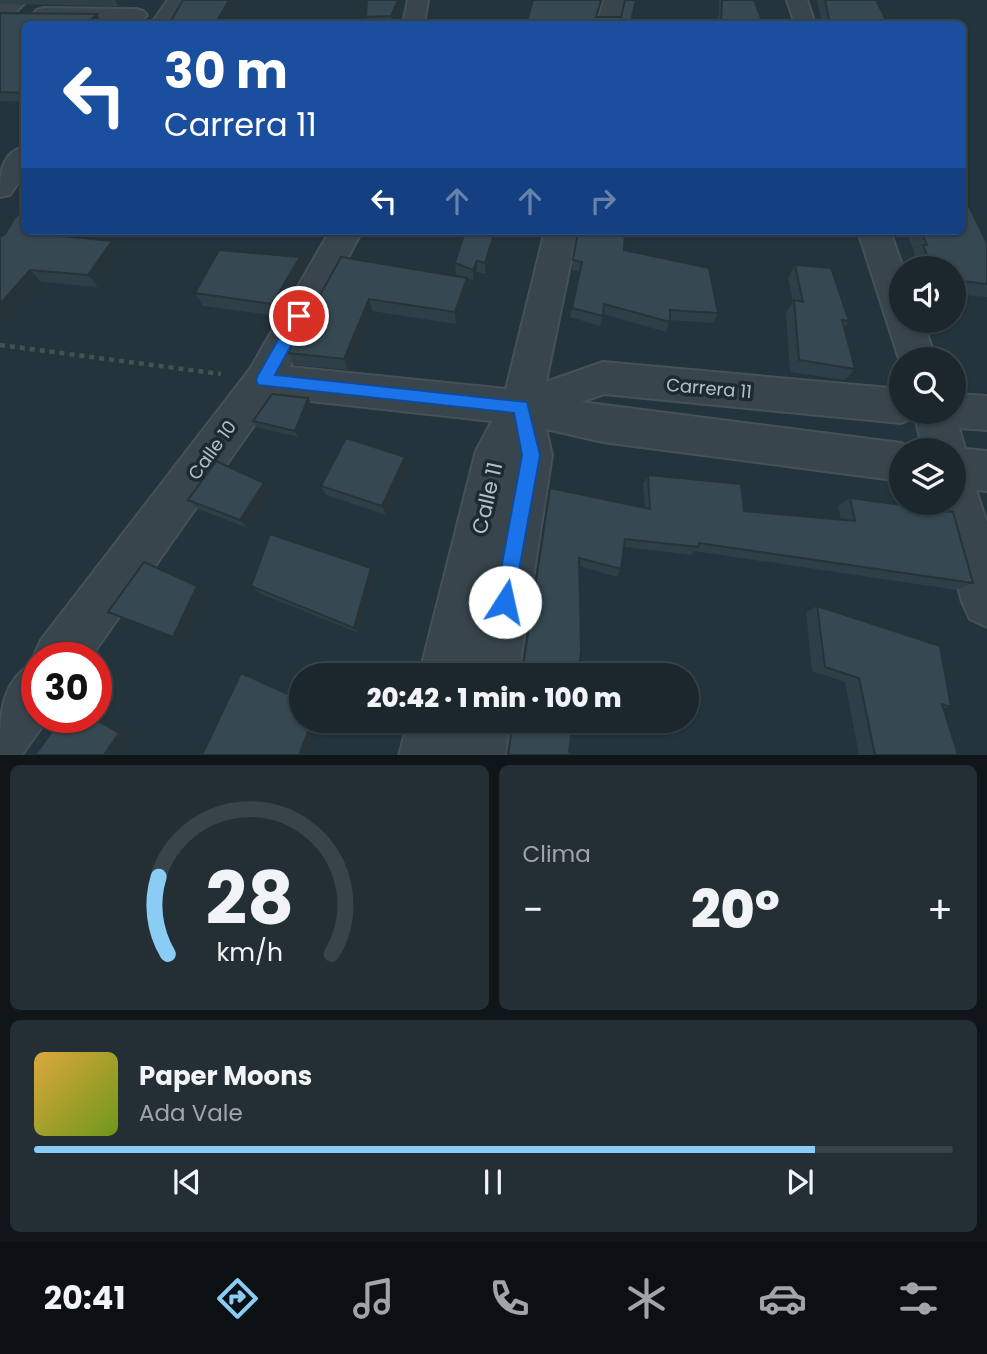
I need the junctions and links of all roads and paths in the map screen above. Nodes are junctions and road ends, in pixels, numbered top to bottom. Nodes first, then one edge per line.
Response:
1 (178, 0) edge
2 (418, 0) edge
3 (614, 0) edge
4 (797, 0) edge
5 (7, 10) edge
6 (138, 13) edge
7 (163, 21) edge
8 (414, 21) edge
9 (609, 21) edge
10 (804, 21) edge
11 (21, 159) edge
12 (0, 188) edge
13 (344, 235) edge
14 (560, 235) edge
15 (875, 235) edge
16 (889, 276) edge
17 (0, 345) edge
18 (264, 380) junction
19 (889, 405) edge
20 (522, 407) junction
21 (966, 412) edge
22 (987, 413) edge
23 (889, 460) edge
24 (966, 469) edge
25 (987, 471) edge
26 (962, 515) edge
27 (987, 602) edge
28 (71, 642) edge
29 (449, 663) edge
30 (494, 663) edge
31 (21, 710) edge
32 (432, 733) edge
33 (482, 733) edge
34 (0, 738) edge
35 (427, 755) edge
36 (477, 755) edge

1 - 7 street
2 - 8 street
3 - 9 street
4 - 10 street
5 - 6 street
11 - 12 street
13 - 18 street, Calle 10
14 - 20 street, Calle 11
15 - 16 street
17 - 18 path
18 - 20 street, Carrera 11
18 - 28 street, Calle 10
19 - 20 street, Carrera 11
20 - 23 street, Carrera 11
20 - 29 street, Calle 11
20 - 30 street, Calle 11
21 - 22 street
24 - 25 street
26 - 27 street
31 - 34 street
32 - 35 street
33 - 36 street

